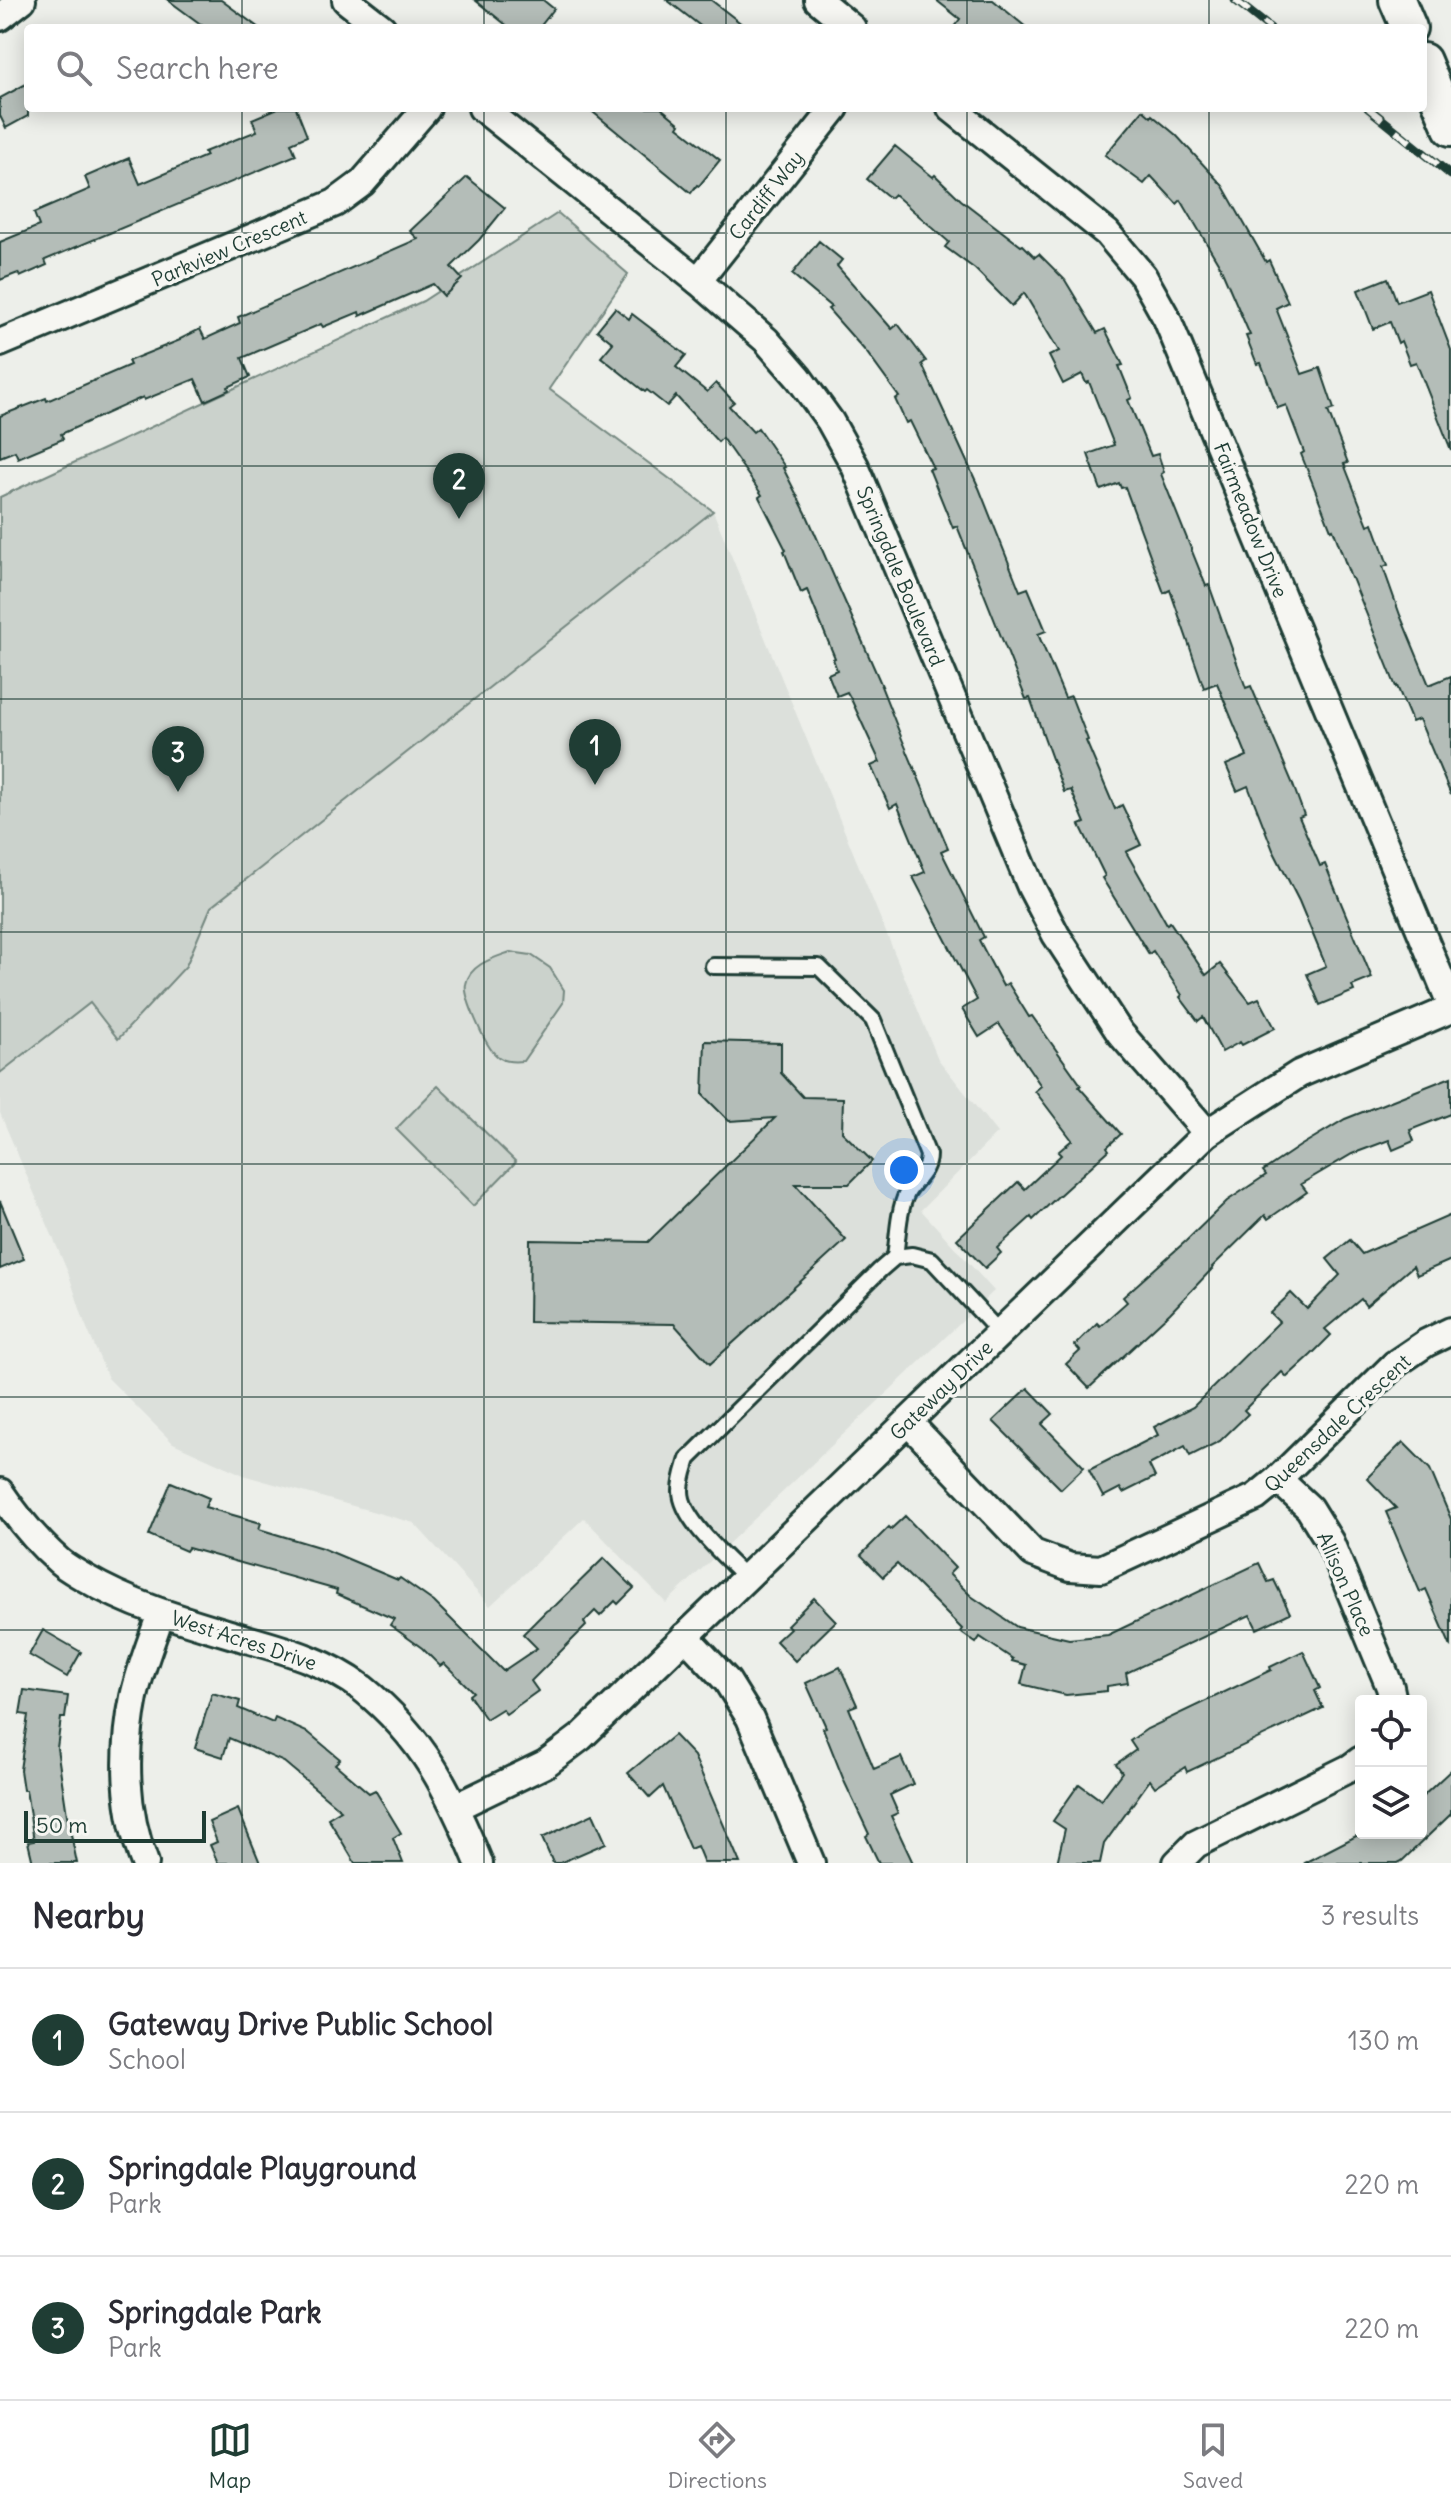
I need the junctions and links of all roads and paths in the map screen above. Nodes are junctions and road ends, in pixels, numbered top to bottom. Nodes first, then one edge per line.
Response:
1 (22, 0) edge
2 (346, 0) edge
3 (818, 0) edge
4 (1397, 0) edge
5 (0, 17) edge
6 (377, 24) edge
7 (847, 24) edge
8 (1407, 24) edge
9 (1427, 71) edge
10 (424, 112) edge
11 (487, 112) edge
12 (832, 112) edge
13 (956, 112) edge
14 (1451, 128) edge
15 (698, 281) junction
16 (0, 343) edge
17 (713, 966) dead end
18 (1451, 1006) edge
19 (1207, 1133) junction
20 (895, 1257) junction
21 (1451, 1331) edge
22 (1000, 1333) junction
23 (908, 1422) junction
24 (1278, 1479) junction
25 (0, 1492) edge
26 (745, 1577) junction
27 (161, 1613) junction
28 (685, 1636) junction
29 (1392, 1695) edge
30 (1355, 1764) edge
31 (456, 1807) junction
32 (145, 1863) edge
33 (479, 1863) edge
34 (811, 1863) edge
35 (1177, 1863) edge

1 - 5 street
2 - 6 street
3 - 7 street
4 - 8 street
9 - 14 street
10 - 16 street, Parkview Crescent
11 - 15 street, Springdale Boulevard
12 - 15 street, Cardiff Way
13 - 18 street, Fairmeadow Drive
15 - 19 street, Springdale Boulevard
17 - 20 lane
18 - 19 street, Gateway Drive
19 - 22 street, Gateway Drive
20 - 22 lane
20 - 26 lane
21 - 24 street, Queensdale Crescent
22 - 23 street, Gateway Drive
23 - 24 street, Queensdale Crescent
23 - 26 street, Gateway Drive
24 - 29 street, Allison Place
25 - 27 street, West Acres Drive
26 - 28 street, Gateway Drive
27 - 31 street, West Acres Drive
27 - 32 street
28 - 31 street, Gateway Drive
28 - 34 street
30 - 35 street
31 - 33 street, West Acres Drive

